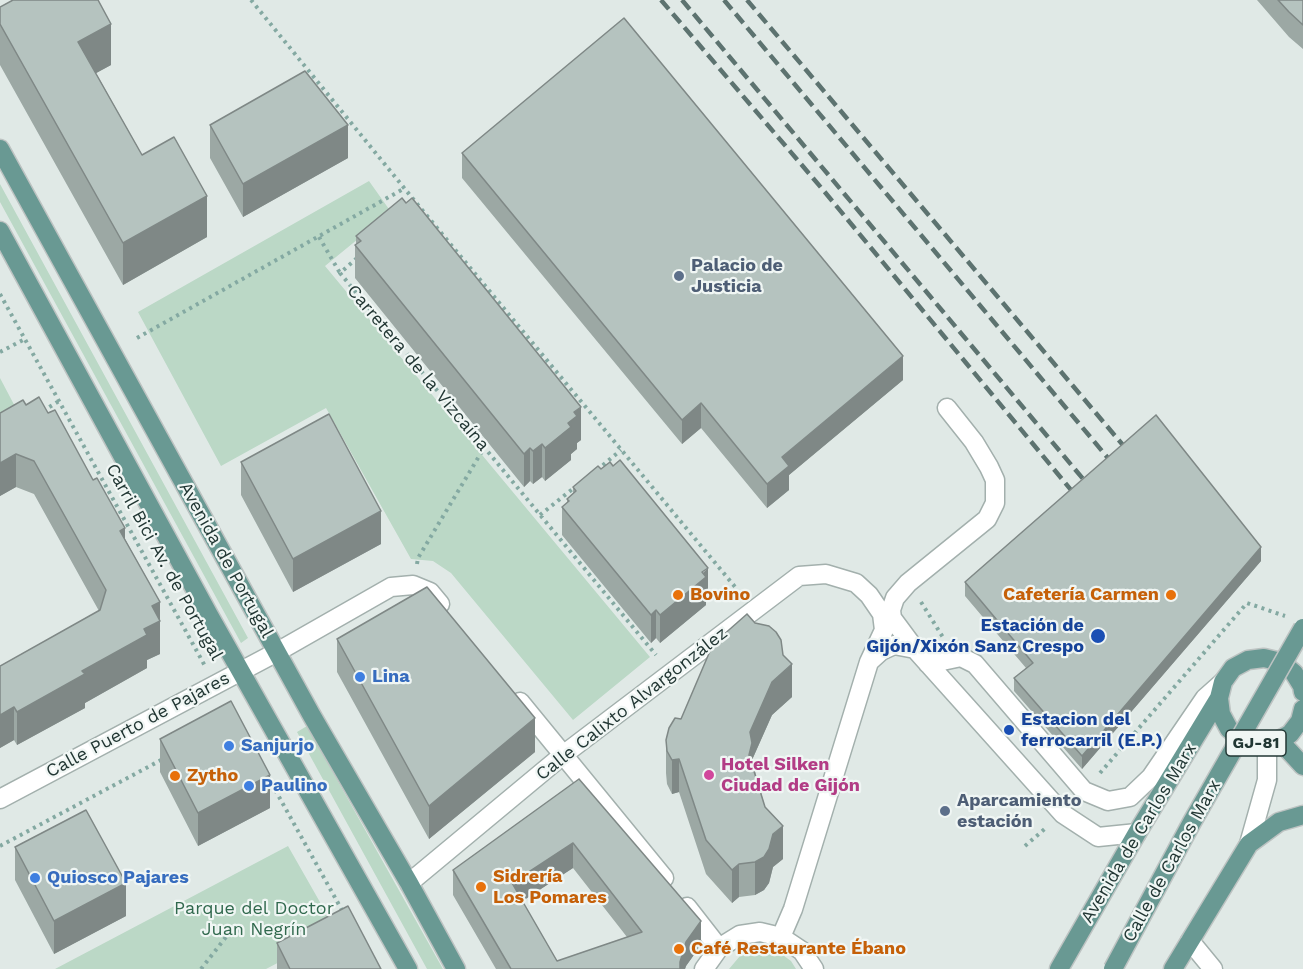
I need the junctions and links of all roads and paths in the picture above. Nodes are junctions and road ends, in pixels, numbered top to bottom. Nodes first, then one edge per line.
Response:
1 (251, 0) edge
2 (0, 149) edge
3 (405, 188) junction
4 (418, 205) junction
5 (410, 213) edge
6 (0, 231) edge
7 (319, 237) junction
8 (357, 258) edge
9 (340, 273) junction
10 (0, 294) edge
11 (25, 339) junction
12 (137, 339) dead end
13 (0, 352) edge
14 (59, 401) junction
15 (947, 408) dead end
16 (39, 412) edge
17 (484, 448) junction
18 (622, 450) junction
19 (594, 472) edge
20 (576, 486) edge
21 (540, 515) junction
22 (417, 565) dead end
23 (736, 588) dead end
24 (888, 614) junction
25 (451, 618) edge
26 (1297, 623) edge
27 (915, 649) junction
28 (277, 652) junction
29 (656, 655) dead end
30 (869, 662) junction
31 (928, 664) junction
32 (241, 670) junction
33 (1299, 676) edge
34 (216, 685) junction
35 (508, 688) edge
36 (1221, 690) junction
37 (1303, 692) edge
38 (1303, 709) edge
39 (1273, 742) junction
40 (563, 755) junction
41 (165, 758) edge
42 (1303, 766) edge
43 (262, 768) edge
44 (1084, 791) junction
45 (0, 799) edge
46 (1303, 815) edge
47 (1137, 833) junction
48 (1249, 844) junction
49 (0, 846) edge
50 (410, 883) junction
51 (345, 916) edge
52 (241, 929) dead end
53 (781, 937) junction
54 (1190, 941) junction
55 (719, 948) junction
56 (201, 969) edge
57 (408, 969) edge
58 (456, 969) edge
59 (704, 969) edge
60 (814, 969) edge
61 (1059, 969) edge
62 (1113, 969) edge
63 (1173, 969) edge
64 (1214, 969) edge

1 - 3 path
2 - 28 main road, Avenida de Portugal
3 - 4 path
3 - 7 path
4 - 5 path
4 - 18 path
6 - 32 main road
7 - 9 path
7 - 12 path
8 - 9 path, Carretera de la Vizcaína
9 - 17 path, Carretera de la Vizcaína
10 - 11 path, Carril Bici Av. de Portugal
11 - 13 path
11 - 14 path, Carril Bici Av. de Portugal
14 - 16 path
14 - 34 path, Carril Bici Av. de Portugal
15 - 24 street
17 - 21 path, Carretera de la Vizcaína
17 - 22 path
18 - 19 path
18 - 23 path
20 - 21 path
21 - 29 path, Carretera de la Vizcaína
24 - 27 street
24 - 30 street
24 - 40 street, Calle Calixto Alvargonzález
25 - 28 street
26 - 44 path
26 - 62 main road, Calle de Carlos Marx, bridge
27 - 30 street
27 - 31 street
28 - 32 street, Calle Puerto de Pajares
28 - 50 main road, Avenida de Portugal
30 - 53 street
31 - 44 street
31 - 47 street
32 - 34 street, Calle Puerto de Pajares
32 - 57 main road
33 - 36 main road, Avenida de Carlos Marx
33 - 37 main road
34 - 45 street, Calle Puerto de Pajares
35 - 40 street
36 - 39 main road, GJ-81
36 - 44 street
36 - 47 main road, Avenida de Carlos Marx
38 - 39 main road, GJ-81
39 - 42 main road, GJ-81
39 - 48 street
40 - 50 street, Calle Calixto Alvargonzález
40 - 55 street
41 - 49 path
43 - 51 path
46 - 48 main road
47 - 61 main road, Avenida de Carlos Marx
48 - 54 main road
50 - 58 main road, Avenida de Portugal
52 - 56 path
53 - 55 street
53 - 60 street
54 - 63 main road
54 - 64 street
55 - 59 street

